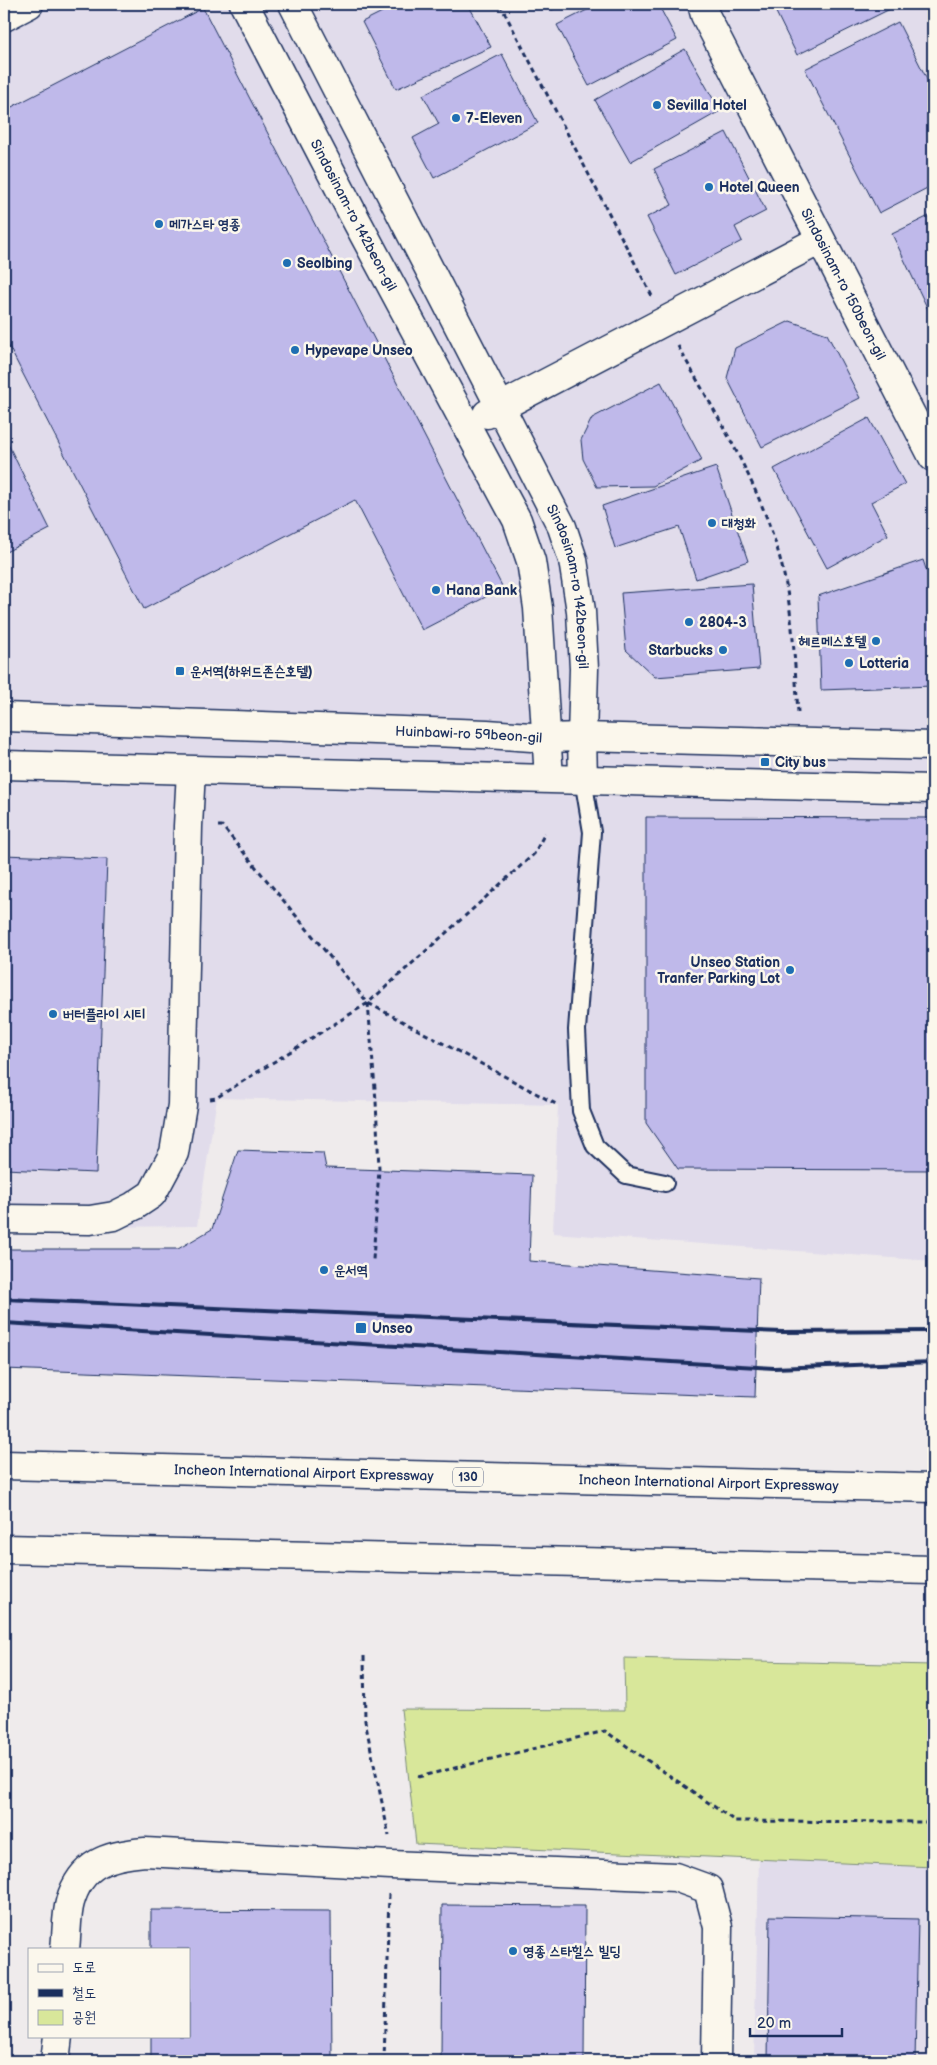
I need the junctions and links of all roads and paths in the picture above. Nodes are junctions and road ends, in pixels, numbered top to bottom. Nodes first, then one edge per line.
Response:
1 (29, 4) edge
2 (244, 4) edge
3 (294, 4) edge
4 (500, 4) edge
5 (702, 4) edge
6 (4, 17) edge
7 (820, 240) junction
8 (664, 320) junction
9 (502, 407) junction
10 (466, 425) junction
11 (933, 457) edge
12 (4, 716) edge
13 (546, 738) junction
14 (582, 738) junction
15 (800, 743) junction
16 (933, 746) edge
17 (4, 765) edge
18 (191, 771) junction
19 (549, 778) junction
20 (584, 779) junction
21 (933, 789) edge
22 (188, 826) junction
23 (545, 833) dead end
24 (368, 1003) junction
25 (182, 1105) junction
26 (581, 1110) junction
27 (665, 1183) dead end
28 (4, 1218) edge
29 (373, 1260) dead end
30 (4, 1465) edge
31 (933, 1488) edge
32 (4, 1550) edge
33 (933, 1570) edge
34 (364, 1656) dead end
35 (418, 1777) dead end
36 (933, 1822) edge
37 (390, 1840) dead end
38 (389, 1890) dead end
39 (65, 1948) edge
40 (58, 2038) edge
41 (55, 2061) edge
42 (384, 2061) edge
43 (716, 2061) edge

1 - 6 main road
2 - 10 main road, Sindosinam-ro 142beon-gil
3 - 9 main road, Sindosinam-ro 142beon-gil
4 - 8 path
5 - 7 main road, Sindosinam-ro 150beon-gil
7 - 8 main road
7 - 11 main road, Sindosinam-ro 150beon-gil
8 - 9 main road
8 - 15 path
9 - 10 main road
9 - 14 main road, Sindosinam-ro 142beon-gil
10 - 13 main road, Sindosinam-ro 142beon-gil
12 - 13 main road, Huinbawi-ro 59beon-gil
13 - 14 main road, Huinbawi-ro 59beon-gil
13 - 19 main road, Sindosinam-ro 142beon-gil
14 - 15 main road, Huinbawi-ro 59beon-gil
14 - 20 main road, Sindosinam-ro 142beon-gil
15 - 16 main road, Huinbawi-ro 59beon-gil
17 - 18 main road
18 - 19 main road
18 - 22 main road
19 - 20 main road
20 - 21 main road
20 - 26 lane
22 - 24 path
22 - 25 main road
23 - 24 path
24 - 25 path
24 - 26 path
24 - 29 path
25 - 28 main road
26 - 27 lane
30 - 31 main road, Incheon International Airport Expressway / 130
32 - 33 main road
34 - 37 path
35 - 36 path
38 - 42 path
39 - 43 main road
40 - 41 main road

